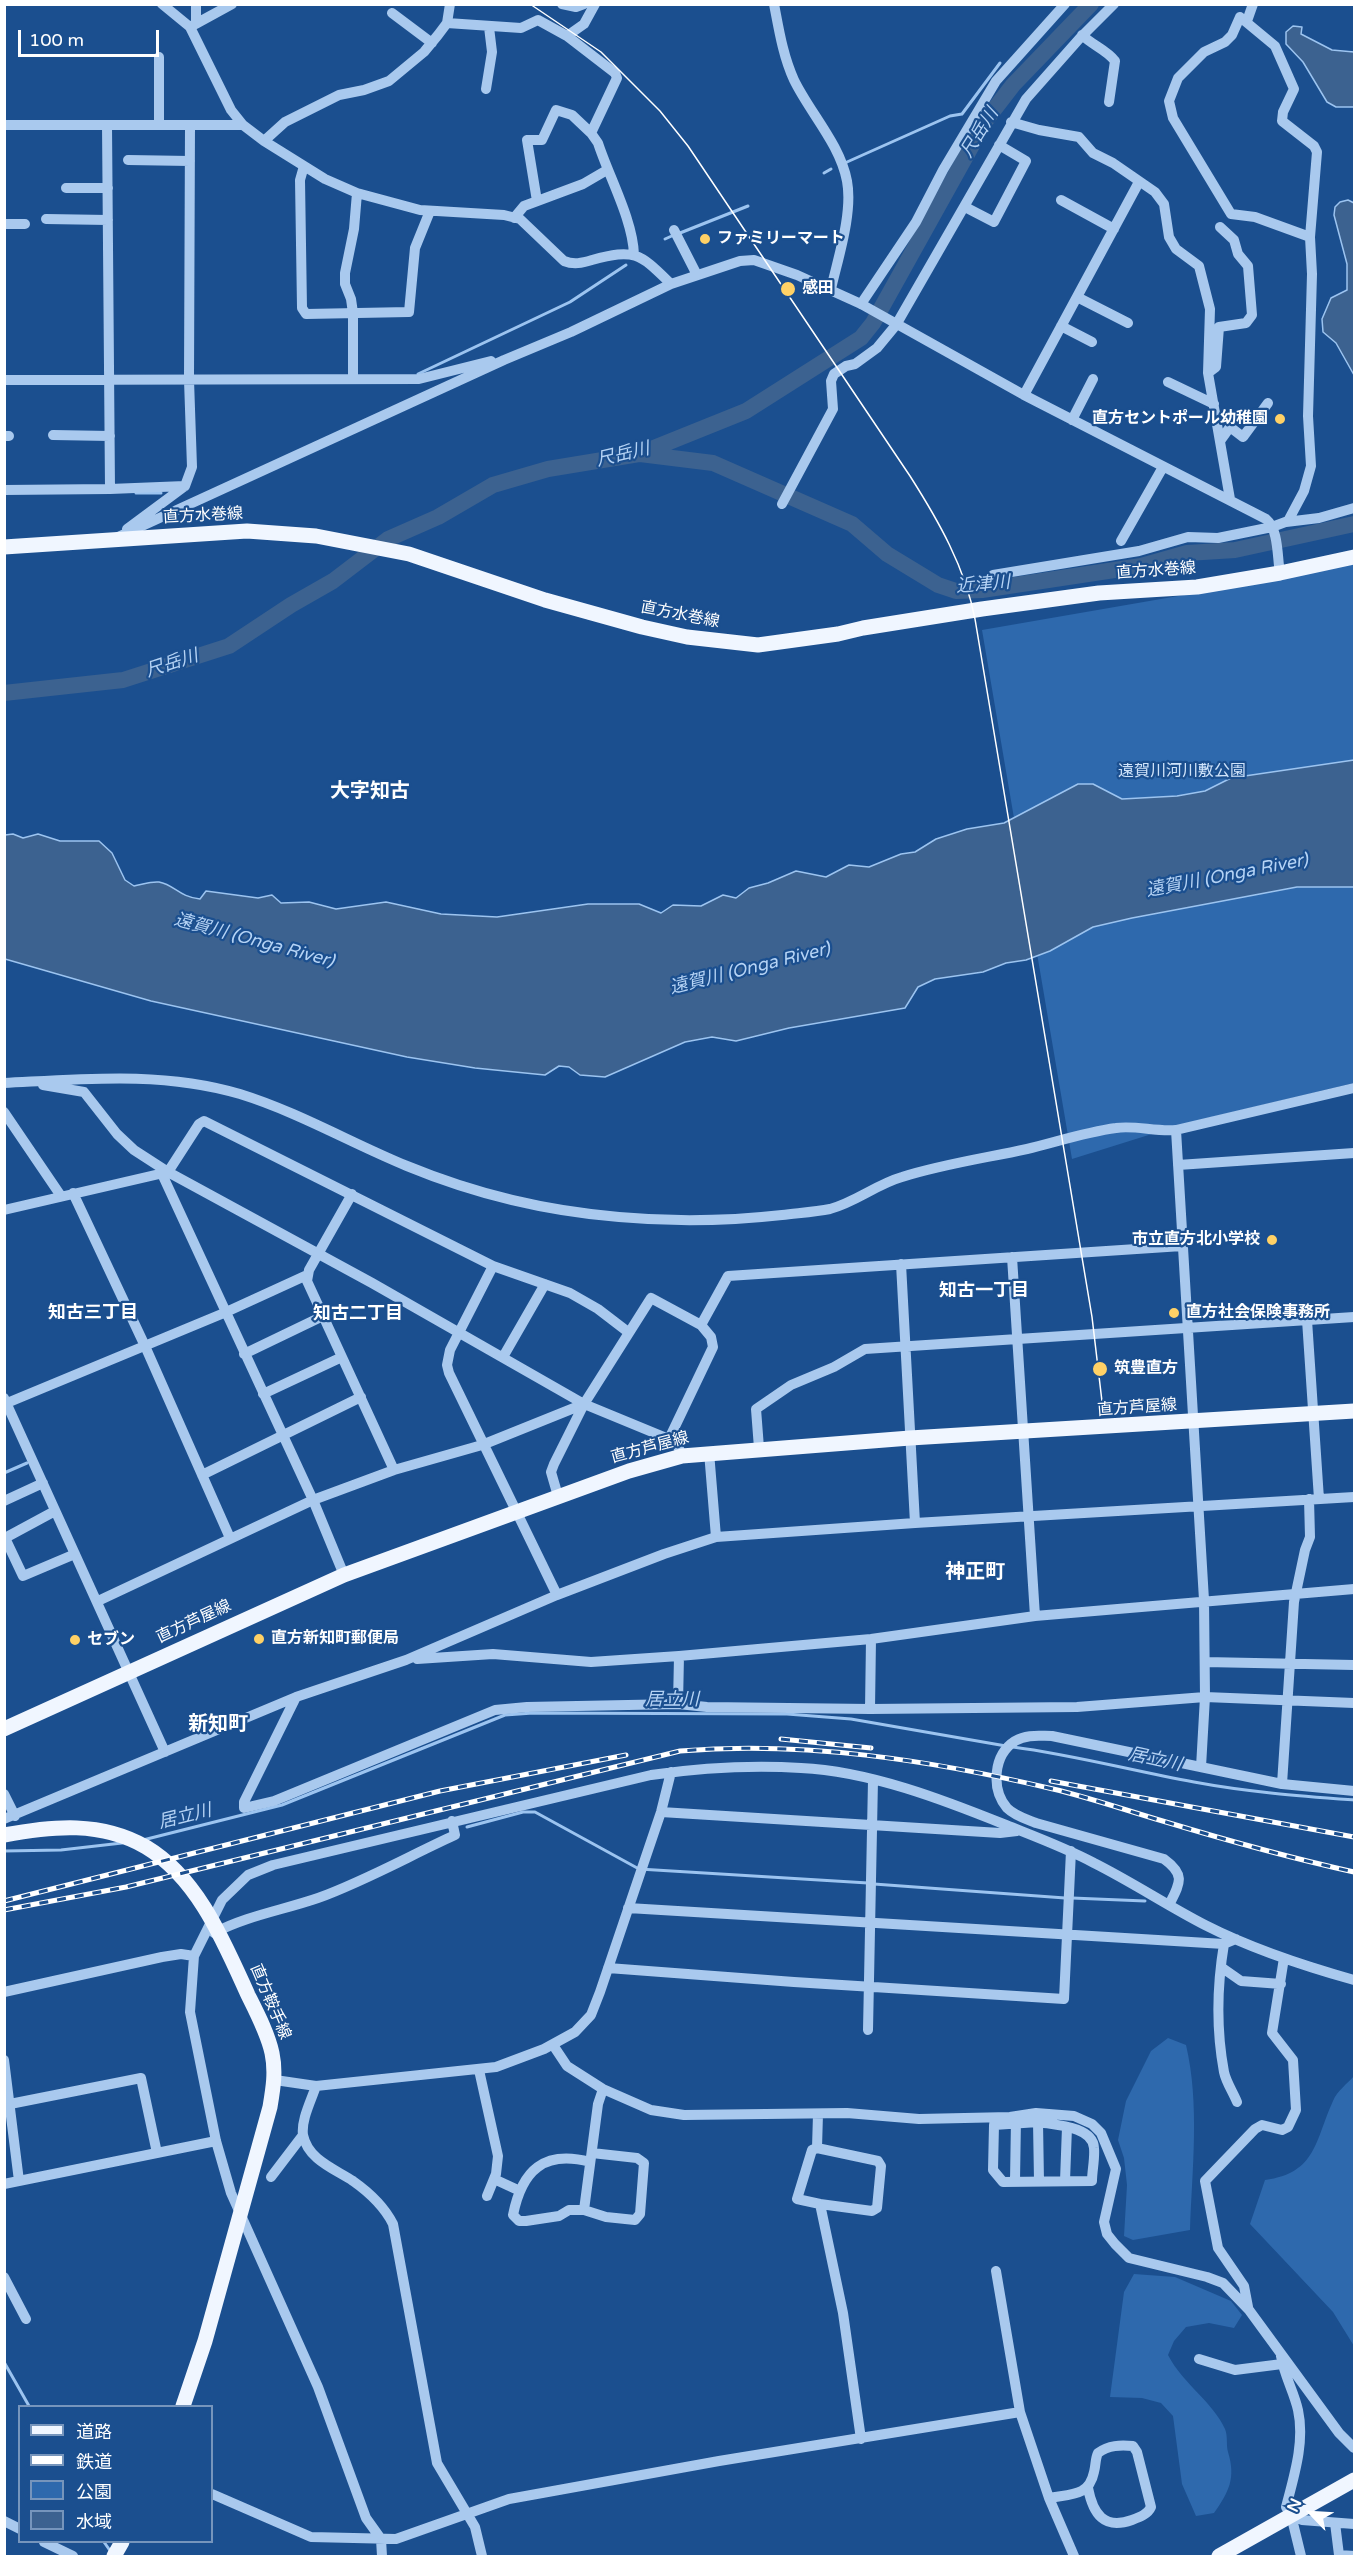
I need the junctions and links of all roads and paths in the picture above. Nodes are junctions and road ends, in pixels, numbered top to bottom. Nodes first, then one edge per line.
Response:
1 (162, 4) edge
2 (196, 4) edge
3 (232, 4) edge
4 (450, 4) edge
5 (562, 4) edge
6 (584, 4) edge
7 (595, 4) edge
8 (774, 4) edge
9 (1065, 4) edge
10 (1114, 4) edge
11 (1252, 4) edge
12 (392, 13) dead end
13 (1246, 21) junction
14 (447, 23) junction
15 (193, 26) junction
16 (489, 27) junction
17 (1082, 35) junction
18 (567, 36) junction
19 (432, 43) junction
20 (159, 57) dead end
21 (486, 89) dead end
22 (1109, 102) dead end
23 (1011, 122) junction
24 (4, 125) edge
25 (107, 125) junction
26 (159, 125) junction
27 (190, 125) junction
28 (243, 125) junction
29 (591, 133) junction
30 (264, 141) junction
31 (999, 145) junction
32 (128, 160) dead end
33 (190, 161) junction
34 (304, 166) junction
35 (607, 170) junction
36 (1139, 182) junction
37 (66, 188) dead end
38 (108, 188) junction
39 (357, 193) junction
40 (1061, 200) dead end
41 (537, 201) junction
42 (964, 207) junction
43 (430, 211) junction
44 (514, 218) junction
45 (46, 219) dead end
46 (108, 220) junction
47 (4, 224) edge
48 (25, 224) dead end
49 (1220, 227) dead end
50 (1114, 229) junction
51 (676, 233) dead end
52 (1310, 237) junction
53 (634, 255) junction
54 (697, 274) junction
55 (671, 284) junction
56 (831, 290) junction
57 (1077, 297) junction
58 (861, 304) junction
59 (353, 313) junction
60 (1128, 323) dead end
61 (896, 325) junction
62 (1061, 326) junction
63 (1092, 342) dead end
64 (504, 360) junction
65 (1208, 373) junction
66 (353, 378) junction
67 (1094, 379) dead end
68 (4, 380) edge
69 (1168, 382) dead end
70 (110, 383) junction
71 (189, 383) junction
72 (1024, 395) junction
73 (1268, 403) dead end
74 (1214, 404) junction
75 (1072, 420) junction
76 (53, 435) dead end
77 (110, 436) junction
78 (1220, 441) junction
79 (1163, 467) junction
80 (185, 486) junction
81 (111, 489) junction
82 (4, 490) edge
83 (1230, 499) junction
84 (782, 504) dead end
85 (1354, 508) edge
86 (1354, 515) edge
87 (1319, 518) junction
88 (1285, 522) junction
89 (1273, 530) junction
90 (114, 538) junction
91 (4, 541) edge
92 (1121, 541) dead end
93 (21, 546) junction
94 (4, 547) edge
95 (1354, 557) edge
96 (1280, 573) junction
97 (993, 575) dead end
98 (30, 1082) junction
99 (4, 1083) edge
100 (1354, 1088) edge
101 (4, 1112) edge
102 (1176, 1130) junction
103 (1354, 1153) edge
104 (1178, 1164) junction
105 (165, 1173) junction
106 (73, 1193) junction
107 (352, 1194) junction
108 (61, 1196) junction
109 (4, 1210) edge
110 (1182, 1245) junction
111 (318, 1254) junction
112 (1012, 1257) junction
113 (902, 1264) junction
114 (493, 1266) junction
115 (307, 1275) junction
116 (545, 1284) junction
117 (224, 1313) junction
118 (323, 1316) junction
119 (1354, 1317) edge
120 (1307, 1320) junction
121 (701, 1326) junction
122 (1187, 1327) junction
123 (459, 1331) junction
124 (628, 1332) junction
125 (1017, 1338) junction
126 (145, 1346) junction
127 (906, 1346) junction
128 (244, 1354) junction
129 (342, 1357) junction
130 (503, 1357) junction
131 (263, 1394) junction
132 (361, 1397) junction
133 (6, 1400) edge
134 (584, 1404) junction
135 (1354, 1411) edge
136 (1313, 1414) junction
137 (1194, 1422) junction
138 (1023, 1432) junction
139 (282, 1436) junction
140 (910, 1438) junction
141 (669, 1439) junction
142 (482, 1445) junction
143 (759, 1448) junction
144 (709, 1452) junction
145 (682, 1456) junction
146 (394, 1470) junction
147 (202, 1475) junction
148 (43, 1483) junction
149 (558, 1496) junction
150 (1354, 1497) edge
151 (1314, 1499) junction
152 (313, 1500) junction
153 (4, 1502) edge
154 (1199, 1506) junction
155 (56, 1511) junction
156 (517, 1511) junction
157 (1029, 1516) junction
158 (915, 1523) junction
159 (716, 1537) junction
160 (230, 1538) junction
161 (75, 1554) junction
162 (344, 1575) junction
163 (1354, 1589) edge
164 (1296, 1593) junction
165 (557, 1595) junction
166 (1204, 1600) junction
167 (98, 1601) junction
168 (1035, 1616) junction
169 (871, 1639) junction
170 (679, 1656) junction
171 (406, 1660) junction
172 (1205, 1662) junction
173 (1289, 1664) junction
174 (1354, 1665) edge
175 (130, 1672) junction
176 (296, 1697) junction
177 (1205, 1697) junction
178 (1286, 1699) junction
179 (1354, 1702) edge
180 (678, 1704) junction
181 (870, 1709) junction
182 (4, 1729) edge
183 (165, 1752) junction
184 (1201, 1767) junction
185 (671, 1772) junction
186 (873, 1780) junction
187 (1282, 1784) junction
188 (1354, 1791) edge
189 (4, 1794) edge
190 (661, 1812) junction
191 (10, 1818) edge
192 (452, 1821) junction
193 (871, 1825) junction
194 (1019, 1830) junction
195 (4, 1835) edge
196 (1071, 1851) junction
197 (1169, 1905) junction
198 (628, 1908) junction
199 (868, 1923) junction
200 (1067, 1936) junction
201 (202, 1939) junction
202 (1236, 1939) junction
203 (1224, 1944) junction
204 (194, 1956) junction
205 (1284, 1958) junction
206 (1221, 1967) junction
207 (608, 1968) junction
208 (1354, 1980) edge
209 (1281, 1984) junction
210 (869, 1986) junction
211 (4, 1992) edge
212 (868, 2030) dead end
213 (553, 2044) junction
214 (4, 2060) edge
215 (479, 2070) junction
216 (275, 2080) junction
217 (316, 2086) junction
218 (603, 2089) junction
219 (6, 2091) edge
220 (1237, 2102) dead end
221 (10, 2104) junction
222 (818, 2114) junction
223 (1016, 2120) junction
224 (1038, 2122) junction
225 (1067, 2127) junction
226 (303, 2135) junction
227 (216, 2141) junction
228 (817, 2148) junction
229 (157, 2153) junction
230 (591, 2158) junction
231 (271, 2177) dead end
232 (494, 2179) junction
233 (19, 2181) junction
234 (1016, 2181) junction
235 (1039, 2181) junction
236 (1065, 2181) junction
237 (4, 2184) edge
238 (520, 2191) junction
239 (487, 2196) dead end
240 (820, 2204) junction
241 (584, 2210) junction
242 (241, 2215) junction
243 (996, 2271) dead end
244 (4, 2277) edge
245 (1249, 2310) junction
246 (27, 2319) dead end
247 (1280, 2352) junction
248 (1199, 2359) dead end
249 (1282, 2364) junction
250 (183, 2405) edge
251 (1020, 2412) junction
252 (861, 2439) junction
253 (1354, 2448) edge
254 (1354, 2480) edge
255 (1088, 2488) junction
256 (213, 2494) edge
257 (1049, 2498) junction
258 (465, 2513) junction
259 (1291, 2515) junction
260 (4, 2521) edge
261 (1335, 2523) junction
262 (1354, 2524) edge
263 (18, 2528) edge
264 (381, 2539) junction
265 (48, 2543) edge
266 (73, 2556) edge
267 (382, 2556) edge
268 (482, 2556) edge
269 (1074, 2556) edge
270 (1219, 2556) edge
271 (1301, 2556) edge
272 (1354, 2556) edge

1 - 15 street
2 - 15 street
3 - 15 street
4 - 14 street
5 - 6 street
7 - 18 street
8 - 56 street
9 - 58 street
10 - 17 street
11 - 13 street
12 - 19 street
13 - 52 street
13 - 52 street
14 - 16 street
14 - 19 street
15 - 28 street
16 - 18 street
16 - 21 street
17 - 22 street
17 - 23 street
18 - 29 street
19 - 30 street
20 - 26 street
23 - 31 street
23 - 36 street
24 - 25 street
25 - 26 street
25 - 38 street
26 - 27 street
27 - 28 street
27 - 33 street
28 - 30 street
29 - 35 street
29 - 41 street
30 - 34 street
31 - 42 street
31 - 42 street
32 - 33 street
33 - 71 street
34 - 39 street
34 - 59 street
35 - 41 street
35 - 53 street
36 - 50 street
36 - 65 street
37 - 38 street
38 - 46 street
39 - 43 street
39 - 59 street
40 - 50 street
41 - 44 street
42 - 61 street
43 - 44 street
43 - 59 street
44 - 53 street
45 - 46 street
46 - 70 street
47 - 48 street
49 - 65 street
50 - 57 street
51 - 54 street
52 - 88 street
53 - 55 street
54 - 55 street
54 - 56 street
55 - 64 street
56 - 58 street
57 - 60 street
57 - 62 street
58 - 61 street
59 - 66 street
61 - 72 street
61 - 84 street
62 - 63 street
62 - 72 street
64 - 66 street
64 - 90 street
65 - 74 street
66 - 71 street
67 - 75 street
68 - 70 street
69 - 74 street
70 - 71 street
70 - 77 street
71 - 80 street
72 - 75 street
73 - 78 street
74 - 78 street
75 - 79 street
76 - 77 street
77 - 81 street
78 - 83 street
79 - 83 street
79 - 92 street
80 - 81 street
80 - 90 street
81 - 82 street
83 - 89 street
85 - 87 street
86 - 87 street
87 - 88 street
88 - 89 street
89 - 96 street
89 - 97 street
90 - 93 main road, 直方水巻線
90 - 96 main road, 直方水巻線
91 - 93 street
93 - 94 main road, 直方水巻線
95 - 96 main road, 直方水巻線
98 - 99 street
98 - 102 street
98 - 105 street
100 - 102 street
101 - 108 street
102 - 104 street
103 - 104 street
104 - 110 street
105 - 106 street
105 - 107 street
105 - 111 street
105 - 117 street
106 - 108 street
106 - 126 street
107 - 111 street
107 - 114 street
108 - 109 street
110 - 112 street
110 - 122 street
111 - 115 street
111 - 123 street
112 - 113 street
112 - 125 street
113 - 121 street
113 - 127 street
114 - 116 street
114 - 123 street
115 - 117 street
115 - 118 street
116 - 124 street
116 - 130 street
117 - 126 street
117 - 128 street
118 - 128 street
118 - 129 street
119 - 120 street
120 - 122 street
120 - 136 street
121 - 124 street
121 - 141 street
122 - 125 street
122 - 137 street
123 - 130 street
123 - 142 street
124 - 134 street
125 - 127 street
125 - 138 street
126 - 133 street
126 - 147 street
127 - 140 street
127 - 143 street
128 - 131 street
129 - 131 street
129 - 132 street
130 - 134 street
131 - 139 street
132 - 139 street
132 - 146 street
133 - 148 street
134 - 141 street
134 - 142 street
134 - 149 street
135 - 136 main road, 直方芦屋線
136 - 137 main road, 直方芦屋線
136 - 151 street
137 - 138 main road, 直方芦屋線
137 - 154 street
138 - 140 main road, 直方芦屋線
138 - 157 street
139 - 147 street
139 - 152 street
140 - 143 main road, 直方芦屋線
140 - 158 street
141 - 145 street
142 - 146 street
142 - 156 street
143 - 144 main road, 直方芦屋線
144 - 145 main road, 直方芦屋線
144 - 159 street
145 - 149 main road, 直方芦屋線
146 - 152 street
147 - 160 street
148 - 153 street
148 - 155 street
149 - 156 main road, 直方芦屋線
150 - 151 street
151 - 154 street
151 - 164 street
152 - 160 street
152 - 162 street
154 - 157 street
154 - 166 street
155 - 161 street
155 - 161 street
156 - 162 main road, 直方芦屋線
156 - 165 street
157 - 158 street
157 - 168 street
158 - 159 street
159 - 165 street
160 - 167 street
161 - 167 street
162 - 175 main road, 直方芦屋線
163 - 164 street
164 - 166 street
164 - 173 street
165 - 171 street
166 - 168 street
166 - 172 street
167 - 175 street
168 - 169 street
169 - 170 street
169 - 181 street
170 - 171 street
170 - 180 street
171 - 176 street
172 - 173 street
172 - 177 street
173 - 174 street
173 - 178 street
175 - 182 main road, 直方芦屋線
175 - 183 street
176 - 180 street
176 - 183 street
177 - 178 street
177 - 181 street
177 - 184 street
178 - 179 street
178 - 187 street
180 - 181 street
183 - 191 street
184 - 187 street
184 - 197 street
185 - 186 street
185 - 190 street
185 - 192 street
186 - 193 street
186 - 194 street
187 - 188 street
189 - 191 street
190 - 193 street
190 - 198 street
192 - 201 street
192 - 201 street
193 - 194 street
193 - 199 street
194 - 196 street
195 - 216 main road, 直方鞍手線
196 - 197 street
196 - 200 street
197 - 202 street
198 - 199 street
198 - 207 street
199 - 200 street
199 - 210 street
200 - 203 street
200 - 210 street
201 - 204 street
202 - 203 street
202 - 205 street
203 - 206 street
204 - 211 street
204 - 227 street
205 - 208 street
205 - 209 street
206 - 209 street
206 - 220 street
207 - 210 street
207 - 213 street
209 - 245 street
210 - 212 street
213 - 215 street
213 - 218 street
214 - 219 street
215 - 217 street
215 - 232 street
216 - 217 street
216 - 242 main road, 直方鞍手線
217 - 226 street
218 - 222 street
218 - 230 street
219 - 221 street
221 - 229 street
221 - 233 street
222 - 223 street
222 - 228 street
223 - 224 street
223 - 234 street
223 - 234 street
223 - 245 street
224 - 225 street
224 - 235 street
225 - 236 street
225 - 236 street
226 - 231 street
226 - 258 street
227 - 229 street
227 - 242 street
228 - 240 street
228 - 240 street
229 - 233 street
230 - 238 street
230 - 241 street
230 - 241 street
232 - 238 street
232 - 239 street
233 - 237 street
234 - 235 street
235 - 236 street
238 - 241 street
240 - 252 street
242 - 250 main road, 直方鞍手線
242 - 264 street
243 - 251 street
244 - 246 street
245 - 247 street
247 - 249 street
247 - 253 street
248 - 249 street
249 - 259 street
251 - 252 street
251 - 257 street
252 - 258 street
254 - 259 main road
255 - 255 street
255 - 257 street
256 - 264 street
257 - 269 street
258 - 264 street
258 - 268 street
259 - 261 street
259 - 270 main road
259 - 271 street
260 - 263 street
261 - 262 street
261 - 272 street
264 - 267 street
265 - 266 street

